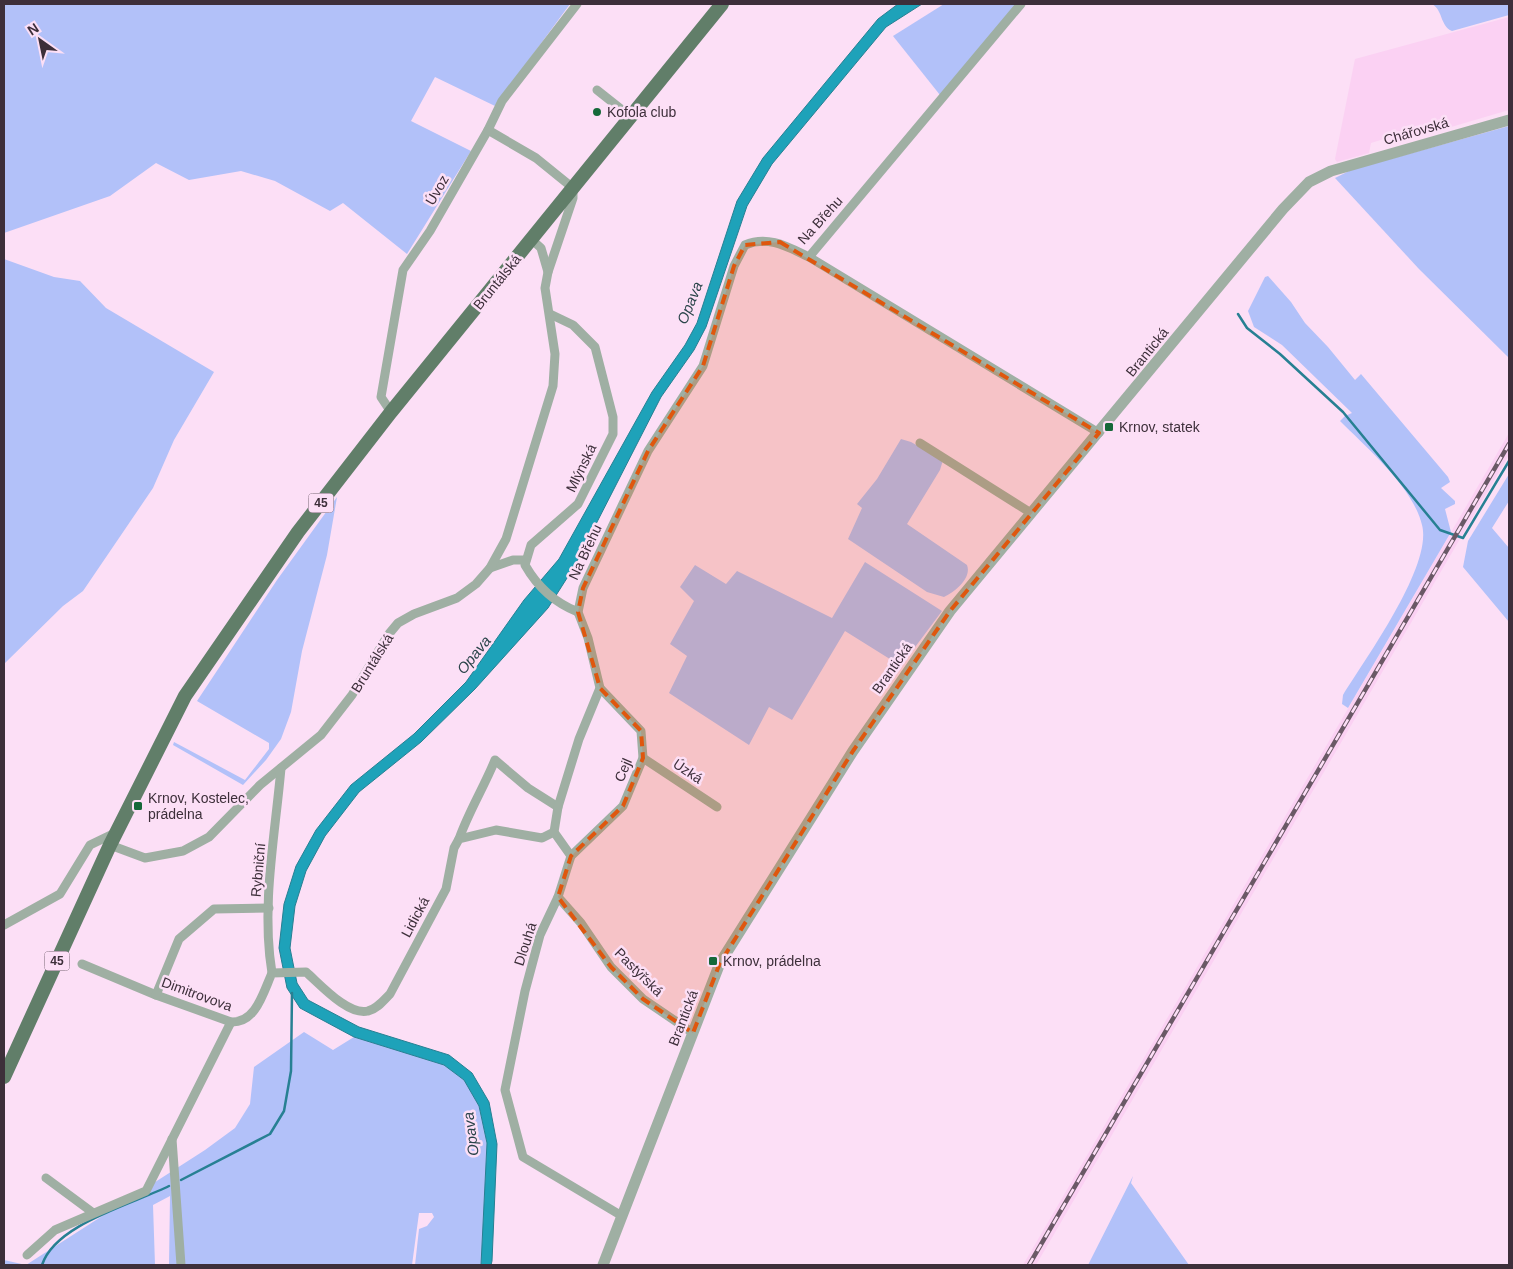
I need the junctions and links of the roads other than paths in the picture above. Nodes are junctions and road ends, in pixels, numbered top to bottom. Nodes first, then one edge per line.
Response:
1 (577, 4) edge
2 (722, 4) edge
3 (1021, 4) edge
4 (597, 90) dead end
5 (631, 117) junction
6 (1509, 120) edge
7 (488, 130) junction
8 (1327, 172) joint
9 (573, 188) junction
10 (531, 239) junction
11 (808, 257) junction
12 (548, 272) junction
13 (550, 314) junction
14 (392, 412) junction
15 (1099, 433) junction
16 (920, 443) dead end
17 (1031, 513) junction
18 (526, 560) junction
19 (490, 568) junction
20 (578, 612) junction
21 (600, 688) junction
22 (644, 758) junction
23 (280, 768) junction
24 (558, 806) junction
25 (716, 808) dead end
26 (117, 832) junction
27 (554, 832) junction
28 (459, 839) junction
29 (110, 845) junction
30 (571, 856) junction
31 (558, 897) junction
32 (269, 908) junction
33 (4, 925) edge
34 (82, 964) dead end
35 (276, 973) junction
36 (156, 995) junction
37 (231, 1022) junction
38 (693, 1033) junction
39 (4, 1077) edge
40 (172, 1139) junction
41 (46, 1178) dead end
42 (92, 1212) junction
43 (622, 1216) junction
44 (27, 1255) dead end
45 (181, 1265) edge
46 (603, 1265) edge

1 - 7 street, Úvoz
2 - 5 main road, Bruntálská / 45
3 - 11 street, Na Břehu
4 - 5 street
5 - 9 main road, Bruntálská / 45
6 - 8 street, Chářovská
7 - 9 street
7 - 14 street, Úvoz
8 - 15 street, Brantická
9 - 10 main road, Bruntálská / 45
9 - 12 street, Bruntálská
10 - 12 street, Bruntálská
10 - 14 main road, Bruntálská / 45
11 - 15 street
11 - 20 street, Na Břehu
12 - 13 street, Bruntálská
13 - 18 street, Mlýnská
13 - 19 street, Bruntálská
14 - 26 main road, Bruntálská / 45
15 - 17 street, Brantická
16 - 17 street
17 - 38 street, Brantická
18 - 19 street
18 - 20 street
19 - 23 street, Bruntálská
20 - 21 street
21 - 22 street, Cejl
21 - 24 street
22 - 25 street, Úzká
22 - 30 street, Cejl
23 - 29 street, Bruntálská
23 - 32 street, Rybniční
24 - 27 street
24 - 28 street
26 - 29 main road, Bruntálská / 45
26 - 33 street
27 - 28 street
27 - 30 street
28 - 35 street, Lidická
29 - 39 main road, Bruntálská / 45
30 - 31 street, Dlouhá
31 - 38 street, Pastýřská
31 - 43 street, Dlouhá
32 - 35 street, Rybniční
32 - 36 street
34 - 36 street, Dimitrovova
35 - 37 street, Dimitrovova
36 - 37 street, Dimitrovova
37 - 40 street
38 - 43 street, Brantická
40 - 42 street
40 - 45 street
41 - 42 street
42 - 44 street
43 - 46 street, Brantická

